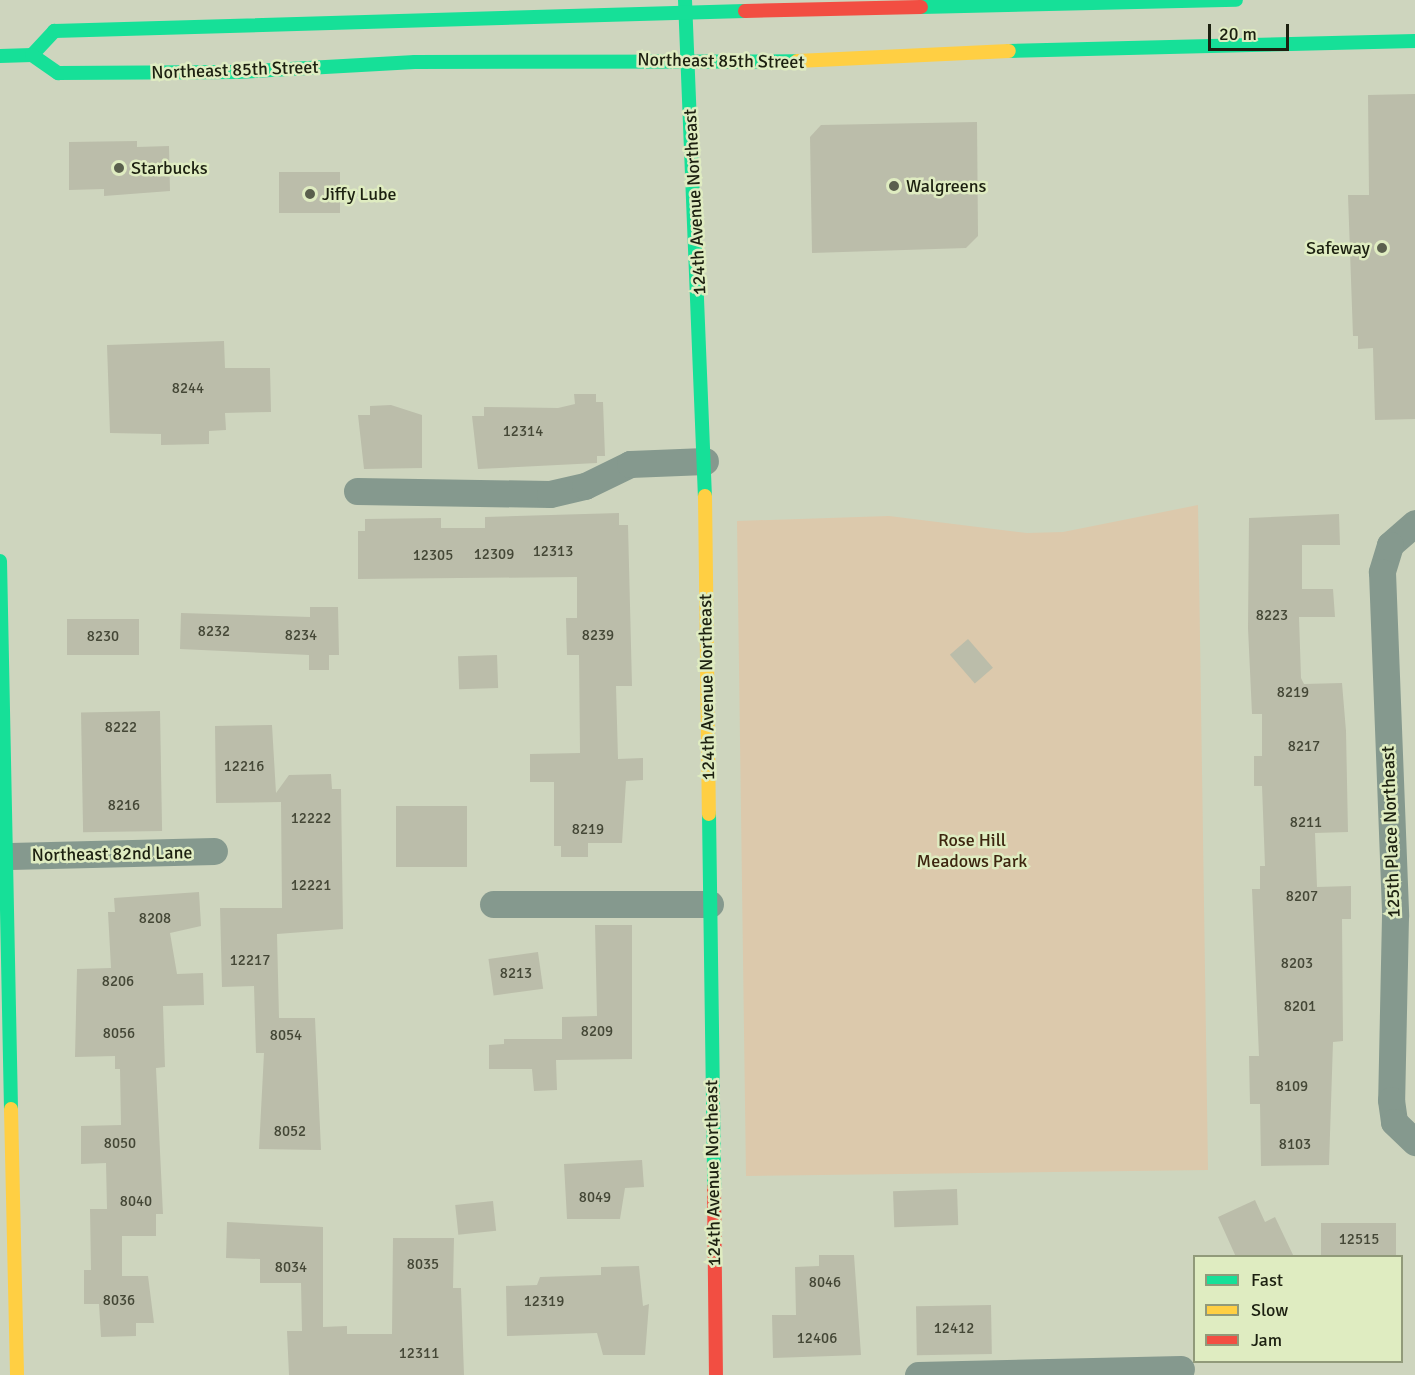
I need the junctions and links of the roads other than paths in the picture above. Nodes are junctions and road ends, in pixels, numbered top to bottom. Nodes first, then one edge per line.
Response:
1 (1211, 0) edge
2 (1236, 0) edge
3 (685, 6) edge
4 (1200, 19) dead end
5 (1343, 24) dead end
6 (1093, 35) dead end
7 (1415, 41) edge
8 (1320, 44) junction
9 (1078, 48) junction
10 (32, 55) junction
11 (0, 56) edge
12 (689, 62) junction
13 (705, 461) junction
14 (357, 492) dead end
15 (1409, 526) edge
16 (0, 561) edge
17 (0, 576) edge
18 (214, 851) dead end
19 (10, 856) junction
20 (494, 904) dead end
21 (710, 904) junction
22 (1411, 1139) edge
23 (1181, 1369) dead end
24 (17, 1375) edge
25 (716, 1375) edge
26 (918, 1375) edge

1 - 2 main road
1 - 3 main road
1 - 4 main road
3 - 10 main road
3 - 12 main road, 124th Avenue Northeast
5 - 8 main road
6 - 9 main road
7 - 8 main road, Northeast 85th Street
8 - 9 main road, Northeast 85th Street
9 - 12 main road, Northeast 85th Street
10 - 11 main road
10 - 12 main road, Northeast 85th Street
12 - 13 main road, 124th Avenue Northeast
13 - 14 street
13 - 21 main road, 124th Avenue Northeast
15 - 22 street, 125th Place Northeast
16 - 17 main road
17 - 19 main road
18 - 19 street, Northeast 82nd Lane
19 - 24 main road
20 - 21 street
21 - 25 main road, 124th Avenue Northeast
23 - 26 street

